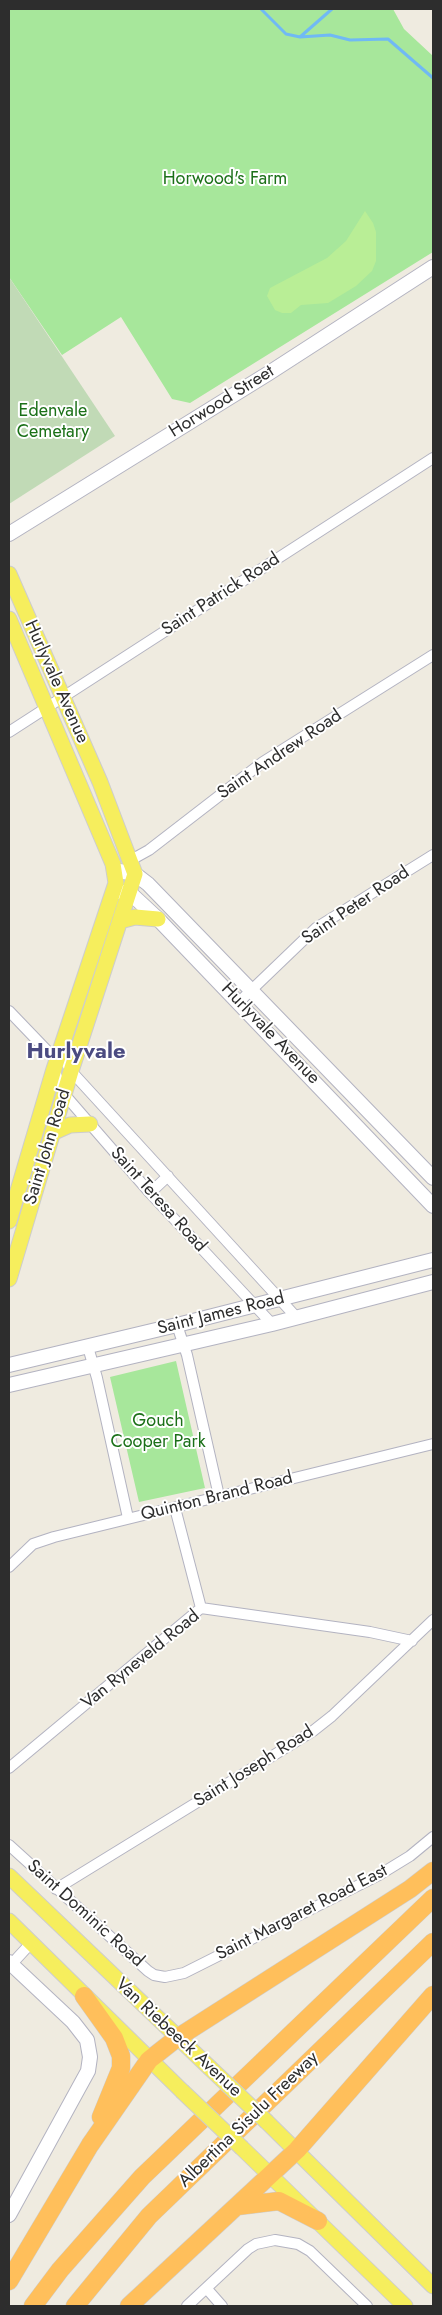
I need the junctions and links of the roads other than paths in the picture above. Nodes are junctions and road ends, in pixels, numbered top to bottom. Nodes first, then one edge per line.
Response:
1 (433, 267) edge
2 (433, 458) edge
3 (9, 534) edge
4 (9, 574) edge
5 (9, 619) edge
6 (433, 656) edge
7 (62, 698) junction
8 (46, 707) junction
9 (9, 732) edge
10 (99, 835) junction
11 (433, 855) edge
12 (133, 867) junction
13 (114, 870) junction
14 (114, 891) junction
15 (130, 893) junction
16 (104, 917) junction
17 (158, 919) junction
18 (120, 921) junction
19 (251, 991) junction
20 (239, 1002) junction
21 (9, 1011) edge
22 (57, 1061) junction
23 (71, 1071) junction
24 (64, 1094) junction
25 (90, 1124) junction
26 (52, 1133) junction
27 (168, 1176) junction
28 (433, 1178) edge
29 (150, 1192) junction
30 (433, 1206) edge
31 (9, 1221) edge
32 (432, 1259) edge
33 (9, 1279) edge
34 (433, 1282) edge
35 (280, 1300) junction
36 (255, 1306) junction
37 (297, 1318) junction
38 (272, 1324) junction
39 (177, 1325) junction
40 (183, 1346) junction
41 (88, 1347) junction
42 (9, 1365) edge
43 (94, 1367) junction
44 (9, 1385) edge
45 (433, 1444) edge
46 (219, 1496) junction
47 (175, 1508) junction
48 (128, 1518) junction
49 (9, 1567) edge
50 (201, 1608) junction
51 (433, 1620) edge
52 (412, 1641) junction
53 (9, 1768) edge
54 (433, 1838) edge
55 (9, 1845) edge
56 (433, 1871) edge
57 (9, 1876) edge
58 (56, 1889) junction
59 (433, 1898) edge
60 (9, 1921) edge
61 (433, 1942) edge
62 (31, 1943) junction
63 (10, 1965) edge
64 (165, 1977) joint
65 (433, 1995) edge
66 (84, 1996) junction
67 (177, 2038) junction
68 (149, 2060) junction
69 (90, 2145) junction
70 (297, 2150) junction
71 (271, 2174) junction
72 (238, 2206) junction
73 (9, 2214) edge
74 (318, 2221) junction
75 (9, 2281) edge
76 (433, 2286) edge
77 (207, 2289) junction
78 (33, 2306) edge
79 (75, 2306) edge
80 (128, 2306) edge
81 (187, 2306) edge
82 (222, 2306) edge
83 (367, 2306) edge
84 (405, 2306) edge

1 - 3 street, Horwood Street
2 - 7 street, Saint Patrick Road
4 - 7 main road, Hurlyvale Avenue
5 - 8 main road, Hurlyvale Avenue
6 - 12 street, Saint Andrew Road
7 - 8 street, Saint Patrick Road
7 - 12 main road, Hurlyvale Avenue
8 - 9 street, Saint Patrick Road
8 - 10 main road, Hurlyvale Avenue
10 - 13 main road, Hurlyvale Avenue
10 - 16 main road
11 - 19 street, Saint Peter Road
12 - 13 street, Hurlyvale Avenue
12 - 15 main road, Saint John Road
12 - 19 street, Hurlyvale Avenue
13 - 14 main road, Hurlyvale Avenue
14 - 15 street
14 - 16 main road, Saint John Road
15 - 17 street, Hurlyvale Avenue
15 - 18 main road, Saint John Road
16 - 22 main road, Saint John Road
17 - 18 main road
17 - 20 street, Hurlyvale Avenue
18 - 23 main road, Saint John Road
19 - 20 street, Saint Peter Road
19 - 28 street, Hurlyvale Avenue
20 - 30 street, Hurlyvale Avenue
21 - 22 street, Saint Teresa Road
22 - 23 street, Saint Teresa Road
22 - 24 street, Saint Teresa Road
22 - 31 main road, Saint John Road
23 - 24 main road, Saint John Road
23 - 27 street, Saint Teresa Road
24 - 25 street, Saint Teresa Road
24 - 26 main road, Saint John Road
25 - 26 main road
25 - 29 street, Saint Teresa Road
26 - 33 main road, Saint John Road
27 - 29 street
27 - 35 street, Saint Teresa Road
29 - 36 street, Saint Teresa Road
32 - 35 street, Saint James Road
34 - 37 street, Saint James Road
35 - 36 street, Saint James Road
35 - 37 street, Saint Teresa Road
36 - 38 street, Saint Teresa Road
36 - 39 street, Saint James Road
37 - 38 street, Saint James Road
38 - 40 street, Saint James Road
39 - 40 street
39 - 41 street, Saint James Road
40 - 43 street, Saint James Road
40 - 46 street
41 - 42 street, Saint James Road
41 - 43 street
43 - 44 street, Saint James Road
43 - 48 street
45 - 46 street, Quinton Brand Road
46 - 47 street, Quinton Brand Road
47 - 48 street, Quinton Brand Road
47 - 50 street
48 - 49 street, Quinton Brand Road
50 - 52 street, Van Ryneveld Road
50 - 53 street, Van Ryneveld Road
51 - 52 street, Saint Joseph Road
52 - 58 street, Saint Joseph Road
54 - 64 street, Saint Margaret Road East
55 - 58 street, Saint Dominic Road
56 - 67 highway
57 - 67 main road, Van Riebeeck Avenue
58 - 64 street, Saint Dominic Road
59 - 78 highway
60 - 62 main road, Van Riebeeck Avenue
61 - 79 highway, Albertina Sisulu Freeway
62 - 63 street
62 - 66 main road, Van Riebeeck Avenue
63 - 73 street
65 - 70 highway
66 - 68 main road, Van Riebeeck Avenue
66 - 69 highway
67 - 68 highway
67 - 70 main road, Van Riebeeck Avenue, bridge
68 - 69 highway
68 - 71 main road, Van Riebeeck Avenue, bridge
69 - 75 highway
70 - 71 highway
70 - 76 main road, Van Riebeeck Avenue
71 - 72 highway
71 - 74 main road, Van Riebeeck Avenue
72 - 74 highway
72 - 80 highway
74 - 84 main road, Van Riebeeck Avenue
77 - 81 street
77 - 82 street
77 - 83 street

